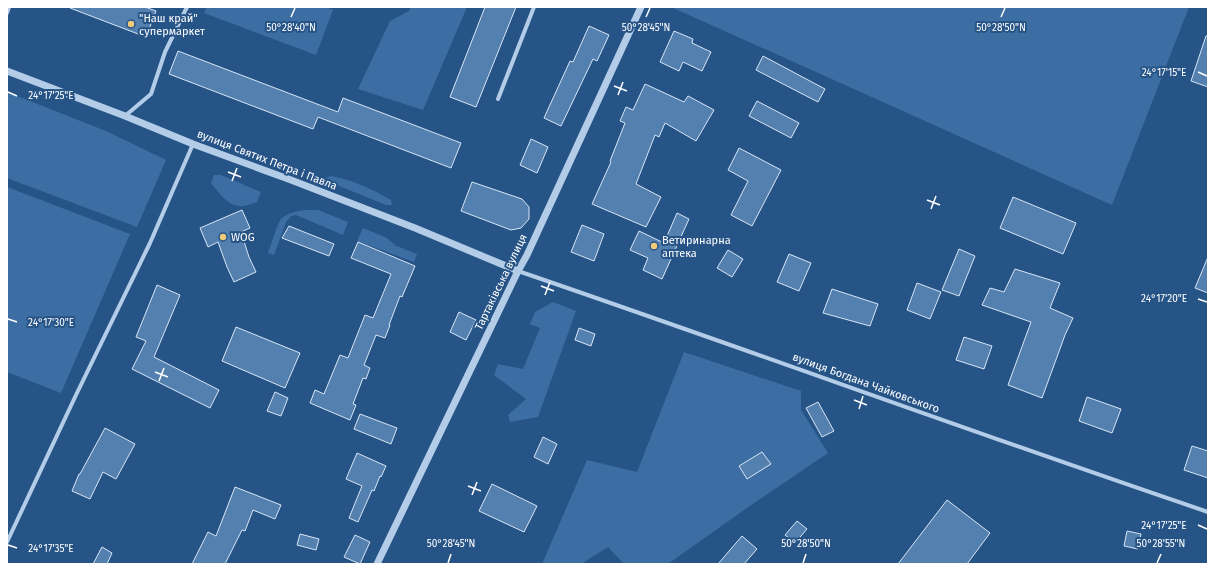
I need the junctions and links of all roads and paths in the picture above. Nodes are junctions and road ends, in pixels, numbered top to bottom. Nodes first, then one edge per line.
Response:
1 (9, 7) edge
2 (187, 7) edge
3 (534, 7) edge
4 (641, 7) edge
5 (7, 13) edge
6 (7, 71) edge
7 (498, 99) dead end
8 (125, 116) junction
9 (193, 144) junction
10 (518, 271) junction
11 (1208, 512) edge
12 (7, 542) edge
13 (377, 564) edge

1 - 5 street
2 - 8 street
3 - 7 street
4 - 10 street, Тартаківська вулиця
6 - 8 street, вулиця Святих Петра і Павла
8 - 9 street, вулиця Святих Петра і Павла
9 - 10 street, вулиця Святих Петра і Павла
9 - 12 street
10 - 11 street, вулиця Богдана Чайковського
10 - 13 street, Тартаківська вулиця

